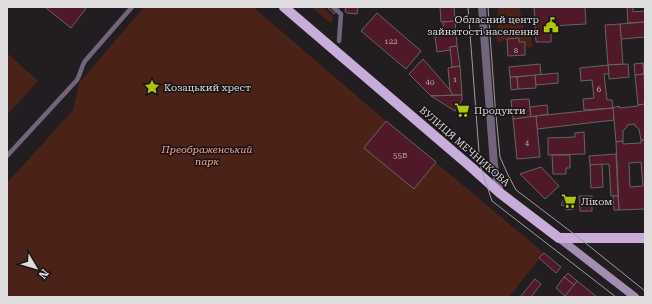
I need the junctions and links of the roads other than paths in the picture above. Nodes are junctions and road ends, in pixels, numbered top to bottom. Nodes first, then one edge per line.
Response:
1 (132, 7) edge
2 (284, 7) edge
3 (334, 7) edge
4 (482, 7) edge
5 (339, 41) dead end
6 (7, 156) edge
7 (500, 193) junction
8 (559, 238) junction
9 (645, 238) edge
10 (635, 297) edge

1 - 6 lane
2 - 7 main road, ВУЛИЦЯ МЕЧНИКОВА
3 - 5 lane
4 - 7 street
7 - 8 main road, ВУЛИЦЯ МЕЧНИКОВА
8 - 9 main road
8 - 10 main road, ВУЛИЦЯ МЕЧНИКОВА

